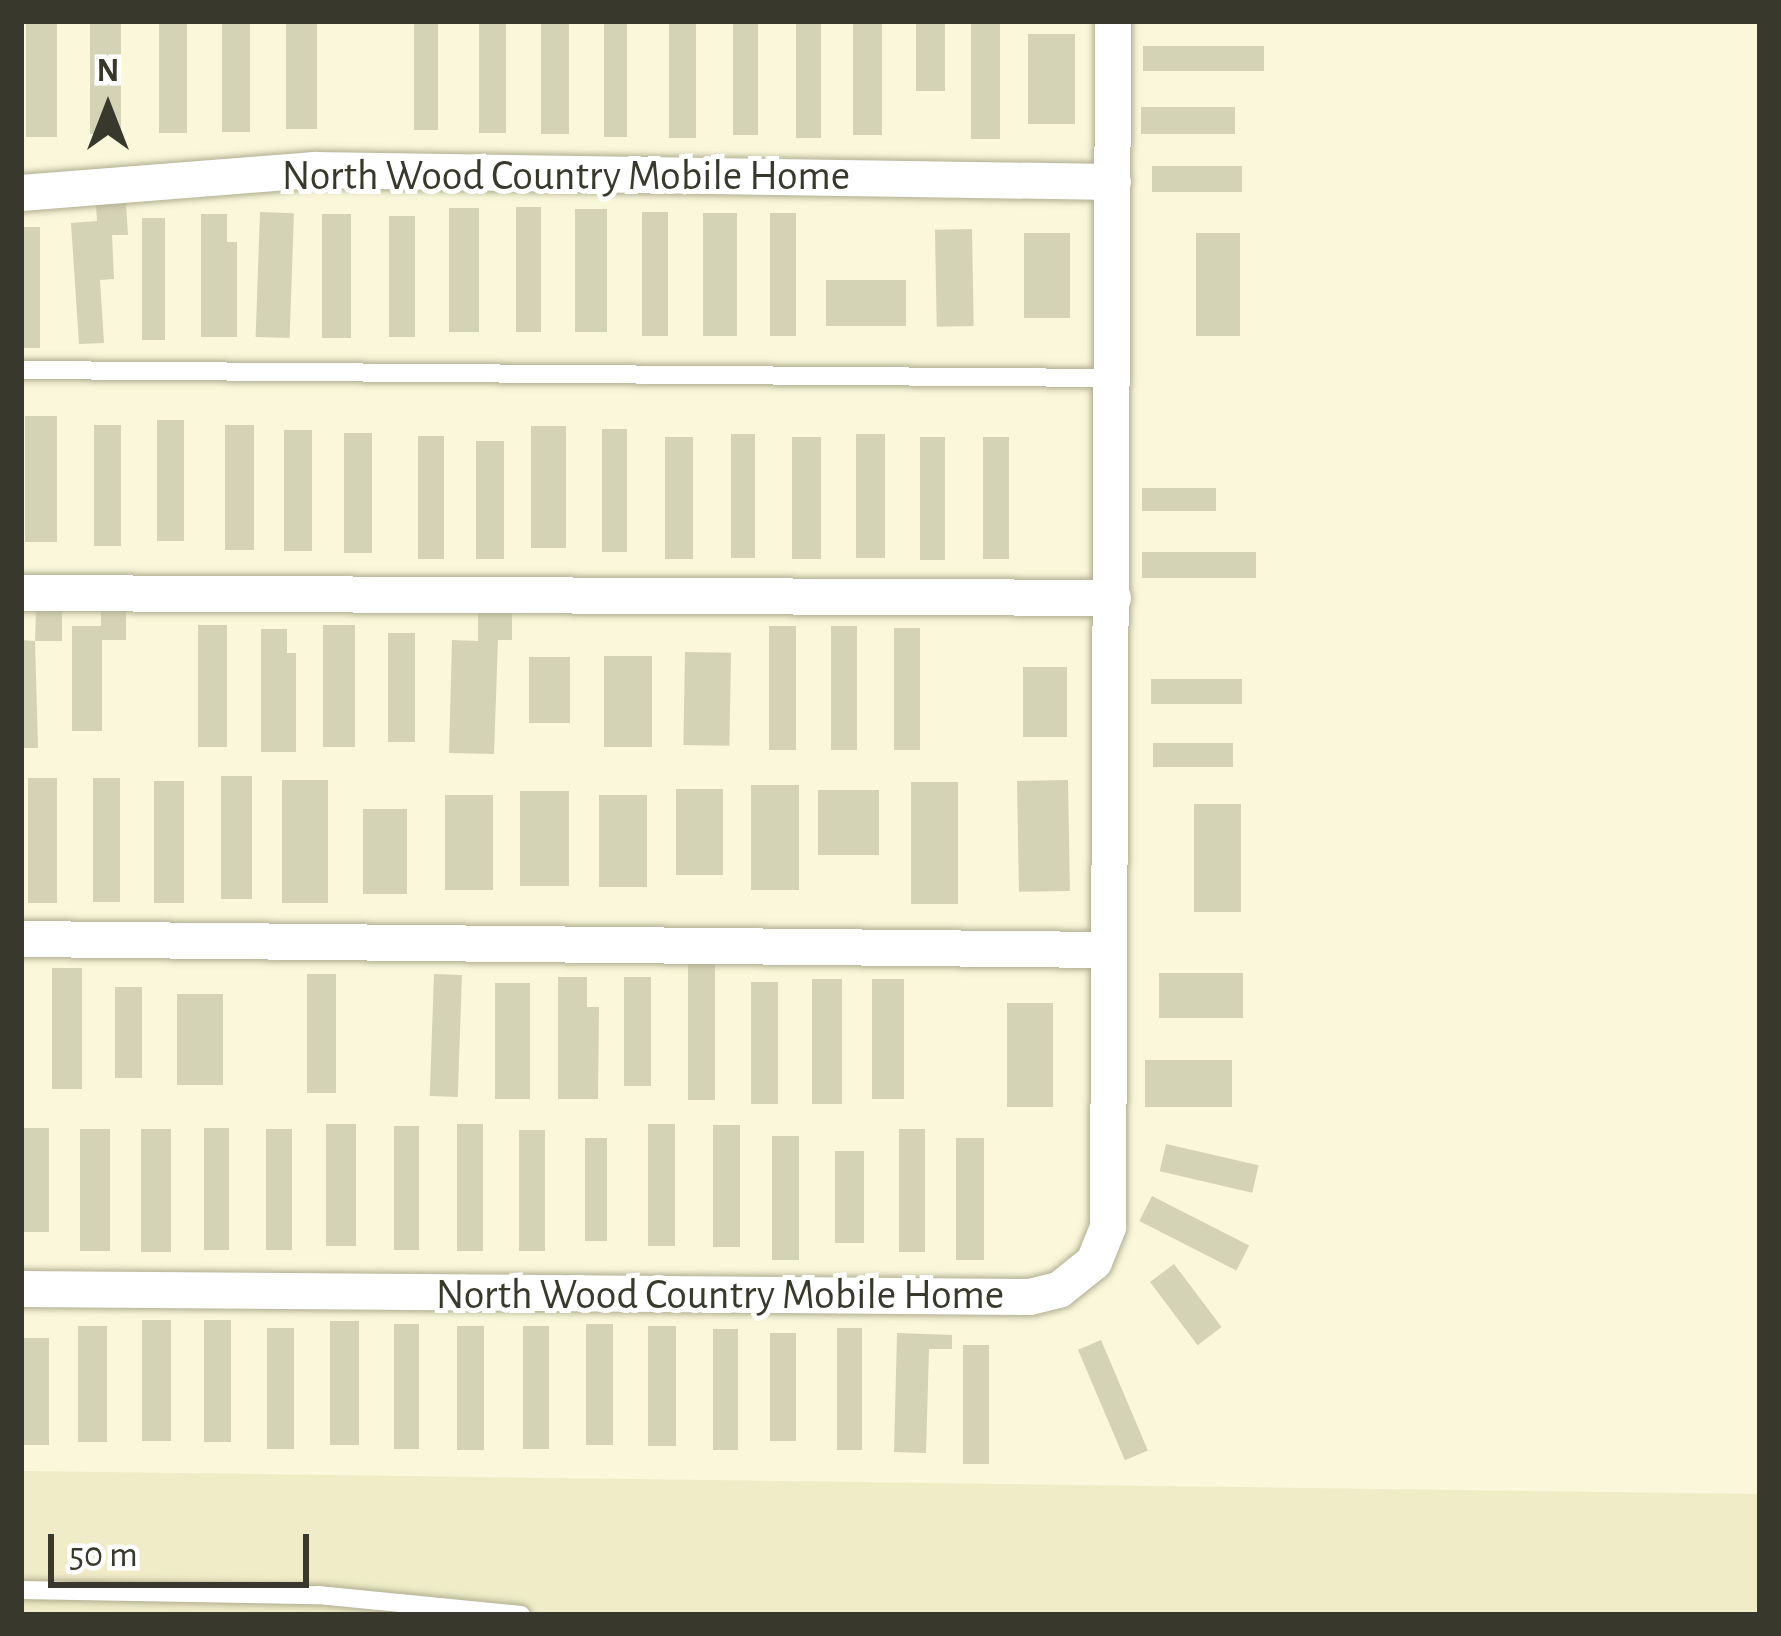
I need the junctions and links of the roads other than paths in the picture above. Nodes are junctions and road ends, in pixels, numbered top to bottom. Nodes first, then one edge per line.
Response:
1 (1113, 21) edge
2 (1113, 182) junction
3 (21, 193) edge
4 (21, 370) edge
5 (1113, 378) junction
6 (21, 593) edge
7 (1113, 598) junction
8 (21, 939) edge
9 (1108, 950) junction
10 (21, 1289) edge
11 (21, 1590) edge
12 (521, 1615) edge

1 - 2 street, North Wood Country Mobile Home
2 - 3 street, North Wood Country Mobile Home
2 - 5 street, North Wood Country Mobile Home
4 - 5 lane
5 - 7 street, North Wood Country Mobile Home
6 - 7 street
7 - 9 street, North Wood Country Mobile Home
8 - 9 street
9 - 10 street, North Wood Country Mobile Home
11 - 12 lane

